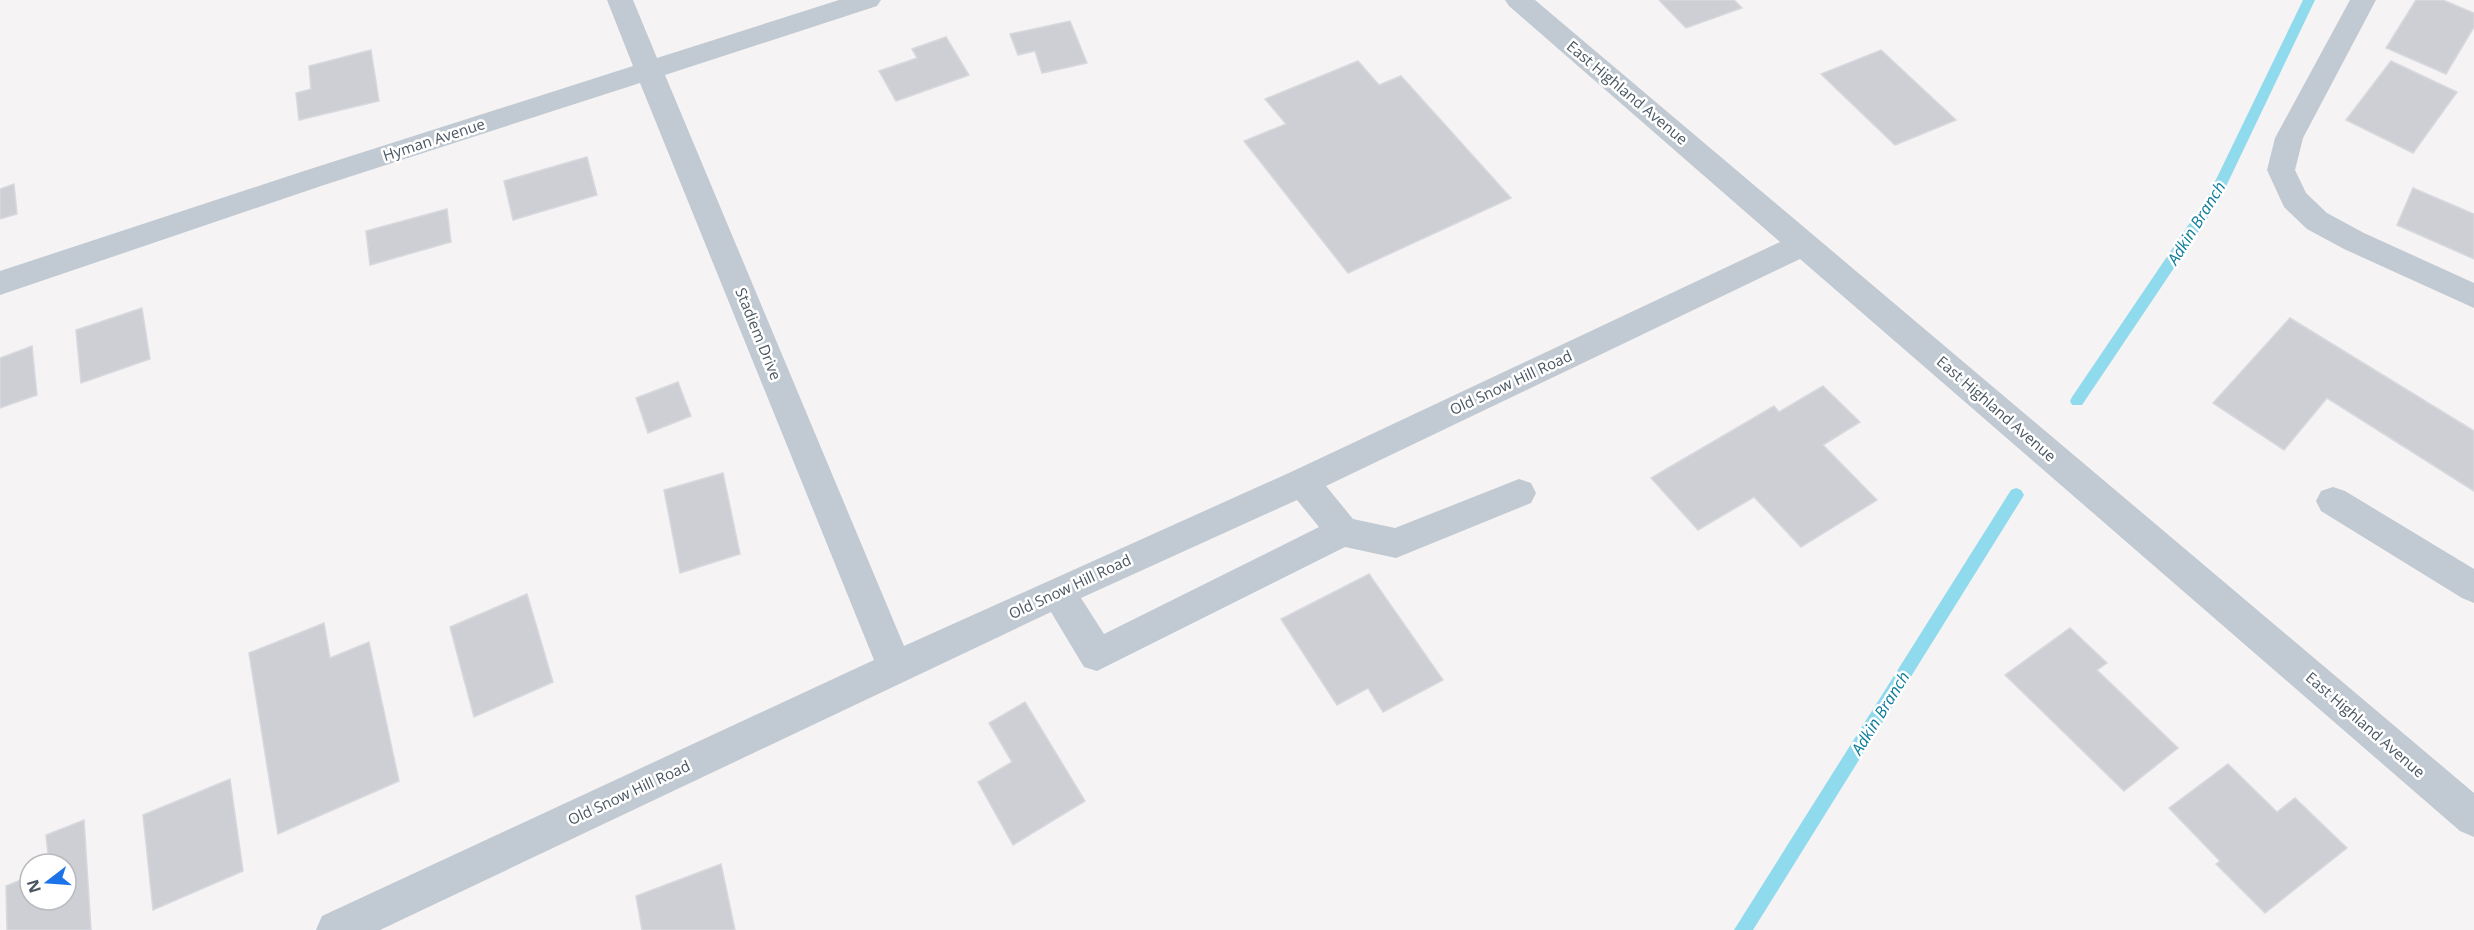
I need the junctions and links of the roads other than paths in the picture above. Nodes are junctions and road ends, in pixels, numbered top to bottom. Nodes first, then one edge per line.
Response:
1 (620, 0) edge
2 (868, 0) edge
3 (1518, 0) edge
4 (2363, 0) edge
5 (650, 72) junction
6 (1803, 244) junction
7 (0, 283) edge
8 (2474, 296) edge
9 (1302, 482) junction
10 (1518, 493) dead end
11 (2333, 501) dead end
12 (1343, 532) junction
13 (2474, 587) edge
14 (1058, 592) junction
15 (895, 668) junction
16 (2474, 818) edge
17 (336, 930) edge

1 - 5 street, Stadiem Drive
2 - 5 street, Hyman Avenue
3 - 6 street, East Highland Avenue
4 - 8 street
5 - 7 street, Hyman Avenue
5 - 15 street, Stadiem Drive
6 - 9 street, Old Snow Hill Road
6 - 16 street, East Highland Avenue
9 - 12 street
9 - 14 street, Old Snow Hill Road
10 - 12 street
11 - 13 street
12 - 14 street
14 - 15 street, Old Snow Hill Road
15 - 17 street, Old Snow Hill Road

